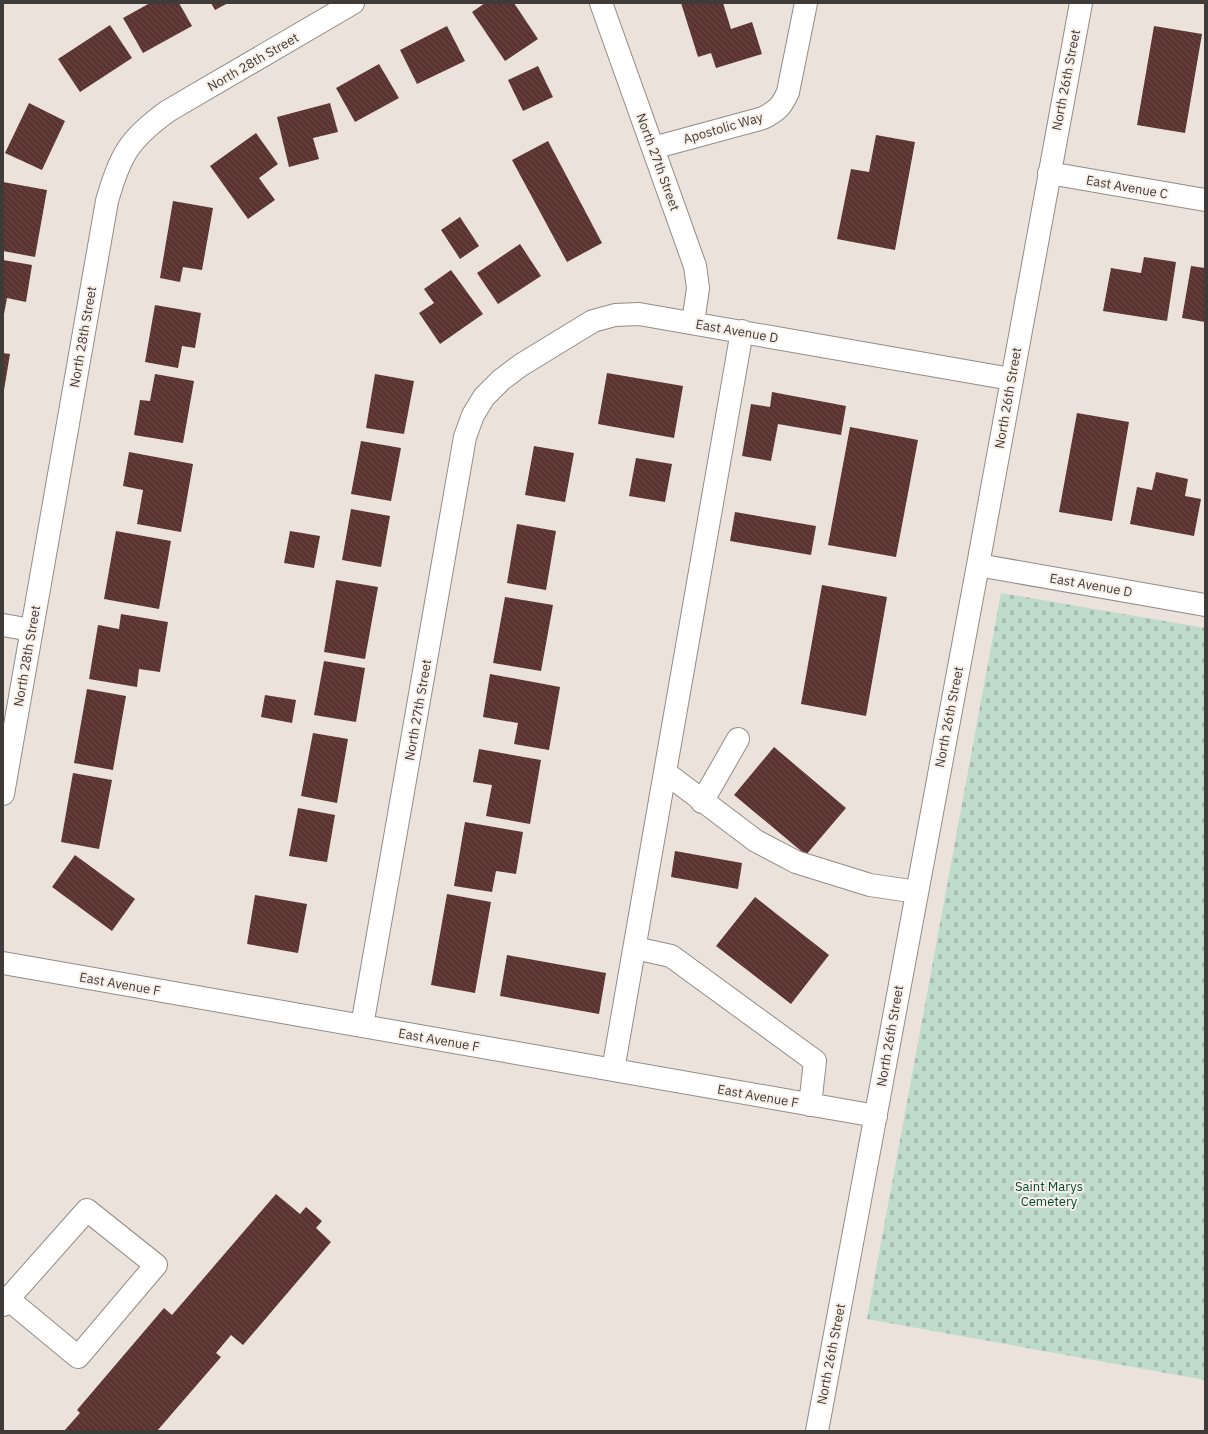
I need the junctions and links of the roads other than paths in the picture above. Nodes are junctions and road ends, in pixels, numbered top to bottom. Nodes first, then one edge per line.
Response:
1 (354, 3) edge
2 (601, 3) edge
3 (806, 3) edge
4 (1081, 3) edge
5 (653, 148) junction
6 (1049, 174) junction
7 (1205, 200) edge
8 (692, 323) junction
9 (742, 331) junction
10 (1011, 379) junction
11 (484, 397) joint
12 (978, 565) junction
13 (1205, 605) edge
14 (3, 624) edge
15 (32, 630) junction
16 (738, 739) dead end
17 (666, 773) junction
18 (3, 794) edge
19 (702, 802) junction
20 (917, 892) junction
21 (635, 948) junction
22 (3, 963) edge
23 (362, 1026) junction
24 (614, 1070) junction
25 (810, 1105) junction
26 (876, 1116) junction
27 (5, 1302) edge
28 (817, 1431) edge

1 - 15 street, North 28th Street
2 - 5 street, North 27th Street
3 - 5 street, Apostolic Way
4 - 6 street, North 26th Street
5 - 8 street, North 27th Street
6 - 7 street, East Avenue C
6 - 10 street, North 26th Street
8 - 9 street, East Avenue D
8 - 11 street, East Avenue D
9 - 10 street, East Avenue D
9 - 17 street
10 - 12 street, North 26th Street
11 - 23 street, North 27th Street
12 - 13 street, East Avenue D
12 - 20 street, North 26th Street
14 - 15 street
15 - 18 street, North 28th Street
16 - 19 street
17 - 19 street
17 - 21 street
19 - 20 street
20 - 26 street, North 26th Street
21 - 24 street
21 - 25 street
22 - 23 street, East Avenue F
23 - 24 street, East Avenue F
24 - 25 street, East Avenue F
25 - 26 street, East Avenue F
26 - 28 street, North 26th Street
27 - 27 street

